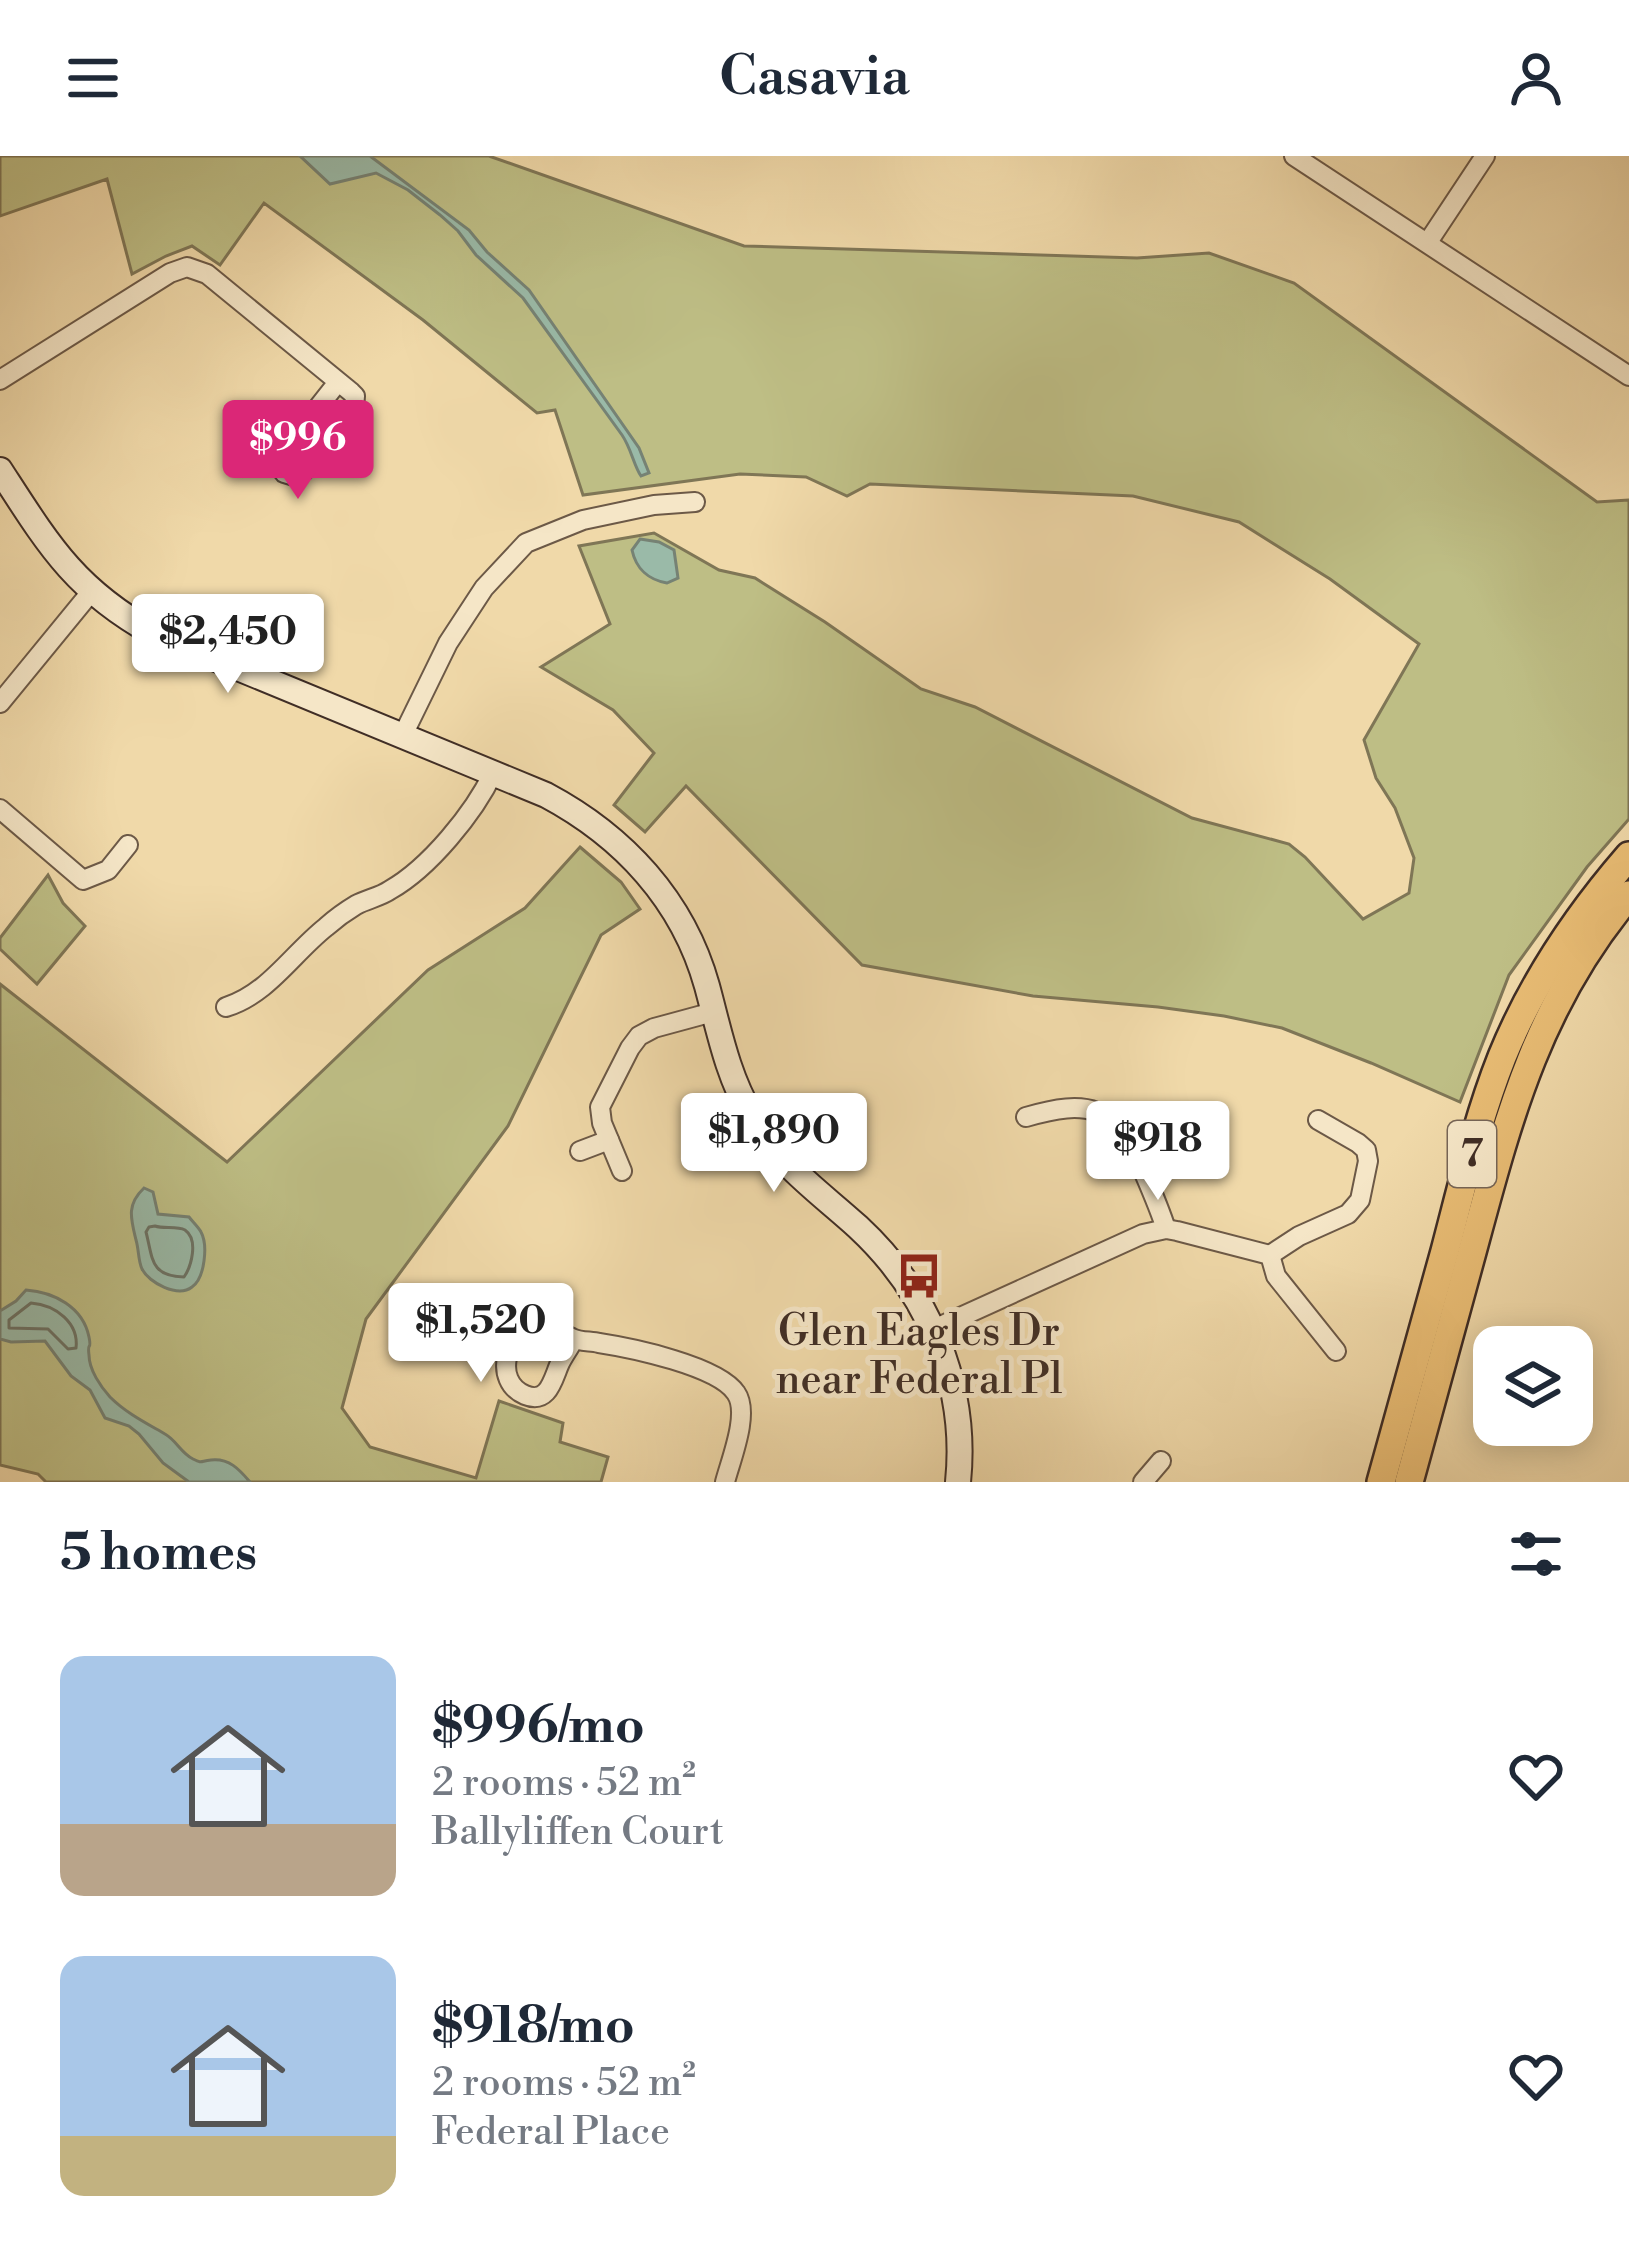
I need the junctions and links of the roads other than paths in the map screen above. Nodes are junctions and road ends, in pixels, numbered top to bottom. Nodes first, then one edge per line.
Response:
1 (1294, 156) edge
2 (1485, 156) edge
3 (1428, 242) junction
4 (1629, 376) edge
5 (0, 380) edge
6 (338, 382) junction
7 (0, 470) edge
8 (695, 502) dead end
9 (91, 592) junction
10 (0, 703) edge
11 (403, 735) junction
12 (493, 772) junction
13 (0, 809) edge
14 (128, 845) dead end
15 (1629, 856) edge
16 (1629, 895) edge
17 (226, 1007) dead end
18 (713, 1012) junction
19 (1025, 1117) dead end
20 (1318, 1120) dead end
21 (609, 1140) junction
22 (580, 1151) dead end
23 (622, 1171) dead end
24 (1166, 1229) junction
25 (1270, 1255) junction
26 (934, 1329) junction
27 (574, 1340) dead end
28 (1336, 1351) dead end
29 (1161, 1461) dead end
30 (725, 1482) edge
31 (958, 1482) edge
32 (1143, 1482) edge
33 (1382, 1482) edge
34 (1408, 1482) edge

1 - 3 street
2 - 3 street
3 - 4 street
5 - 6 street
6 - 6 street
7 - 9 street
8 - 11 street
9 - 10 street
9 - 11 street
11 - 12 street
12 - 17 street
12 - 18 street
13 - 14 street
15 - 33 main road, 7
16 - 34 main road, 7
18 - 21 street
18 - 26 street
19 - 24 street
20 - 25 street
21 - 22 street
21 - 23 street
24 - 25 street
24 - 26 street
25 - 28 street
26 - 31 street
27 - 30 street
29 - 32 street

